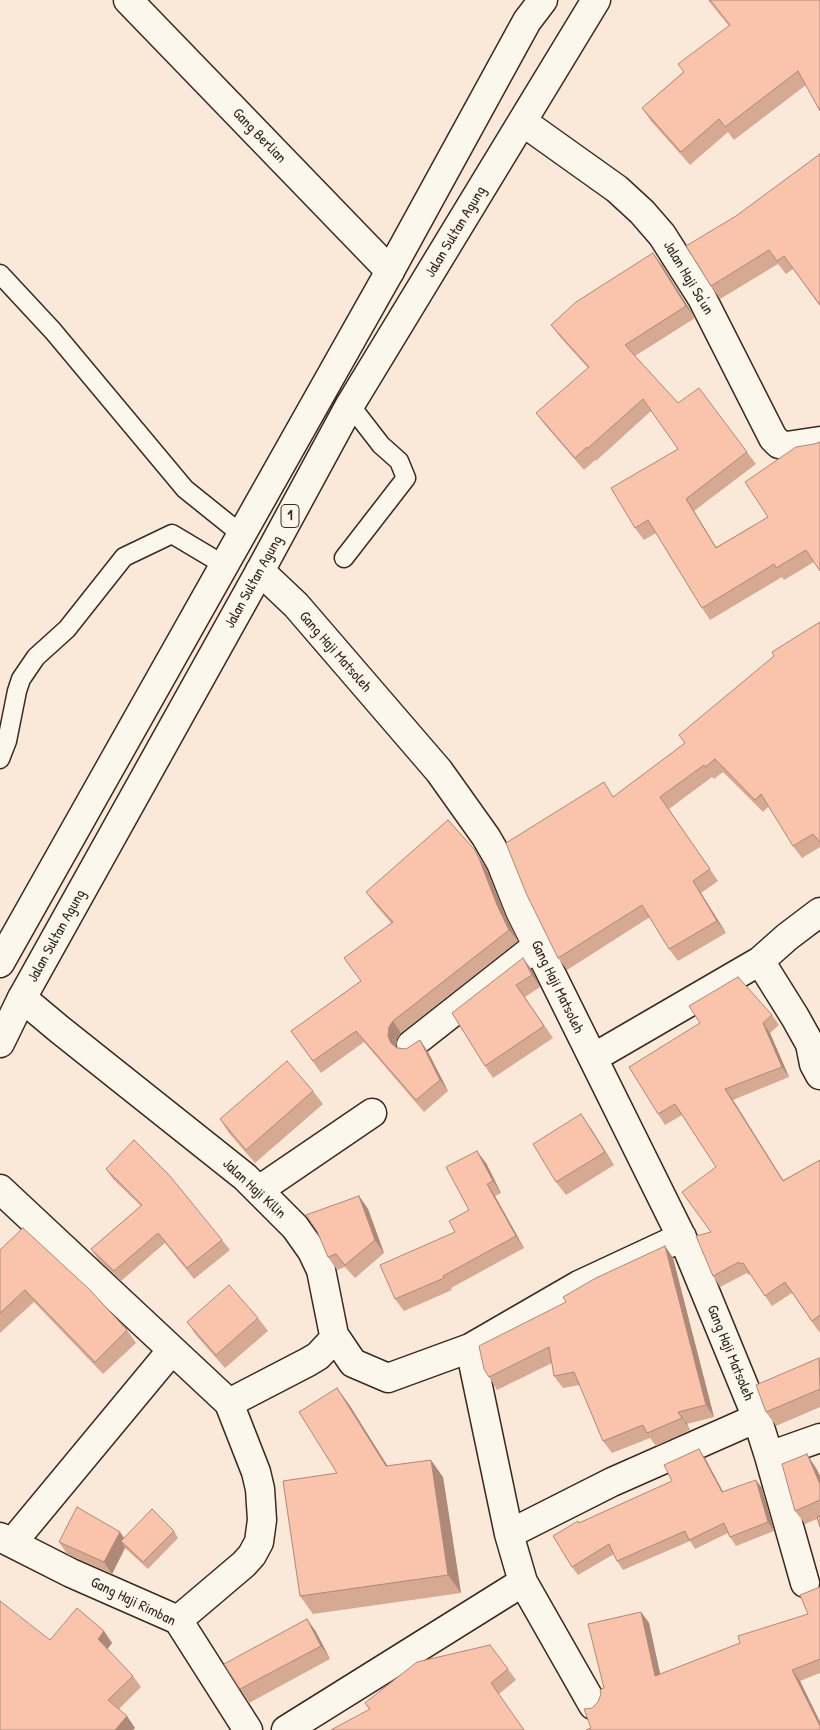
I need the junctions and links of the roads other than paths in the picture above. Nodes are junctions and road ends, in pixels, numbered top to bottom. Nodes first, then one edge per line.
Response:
1 (128, 0) edge
2 (543, 0) edge
3 (596, 0) edge
4 (523, 122) junction
5 (390, 271) junction
6 (0, 274) edge
7 (350, 404) junction
8 (820, 441) edge
9 (241, 534) junction
10 (344, 558) dead end
11 (224, 564) junction
12 (260, 571) junction
13 (0, 759) edge
14 (820, 912) edge
15 (538, 945) junction
16 (760, 961) junction
17 (0, 963) edge
18 (22, 998) junction
19 (0, 1043) edge
20 (412, 1045) edge
21 (593, 1058) junction
22 (820, 1075) edge
23 (372, 1113) dead end
24 (0, 1189) edge
25 (259, 1190) junction
26 (682, 1237) junction
27 (334, 1335) junction
28 (470, 1348) junction
29 (172, 1350) junction
30 (229, 1403) junction
31 (757, 1418) junction
32 (820, 1438) edge
33 (769, 1456) junction
34 (509, 1534) junction
35 (6, 1540) edge
36 (523, 1582) junction
37 (805, 1583) dead end
38 (178, 1620) junction
39 (592, 1705) edge
40 (248, 1730) edge
41 (286, 1730) edge

1 - 5 main road, Gang Berlian
2 - 5 main road, 1
3 - 4 main road, Jalan Sultan Agung / 1
4 - 7 main road, Jalan Sultan Agung / 1
4 - 8 main road, Jalan Haji Sa'un
5 - 9 main road, 1
6 - 9 lane
7 - 10 lane
7 - 12 main road, Jalan Sultan Agung / 1
9 - 11 main road, 1
11 - 13 lane
11 - 17 main road, 1
12 - 15 main road, Gang Haji Matsoleh
12 - 18 main road, Jalan Sultan Agung / 1
14 - 16 main road
15 - 20 main road
15 - 21 main road, Gang Haji Matsoleh
16 - 21 main road
16 - 22 main road
18 - 19 main road, Jalan Sultan Agung / 1
18 - 25 main road, Jalan Haji Kilin
21 - 26 main road, Gang Haji Matsoleh
23 - 25 main road
24 - 29 main road
25 - 27 main road, Jalan Haji Kilin
26 - 28 main road
26 - 31 main road, Gang Haji Matsoleh
27 - 28 main road
27 - 30 main road
28 - 34 main road
29 - 30 main road
29 - 35 main road
30 - 38 main road
31 - 33 main road, Gang Haji Matsoleh
31 - 34 main road
32 - 33 main road
33 - 37 main road, Gang Haji Matsoleh
34 - 36 main road
35 - 38 main road, Gang Haji Rimban
36 - 39 main road
36 - 41 main road
38 - 40 main road, Gang Haji Rimban

